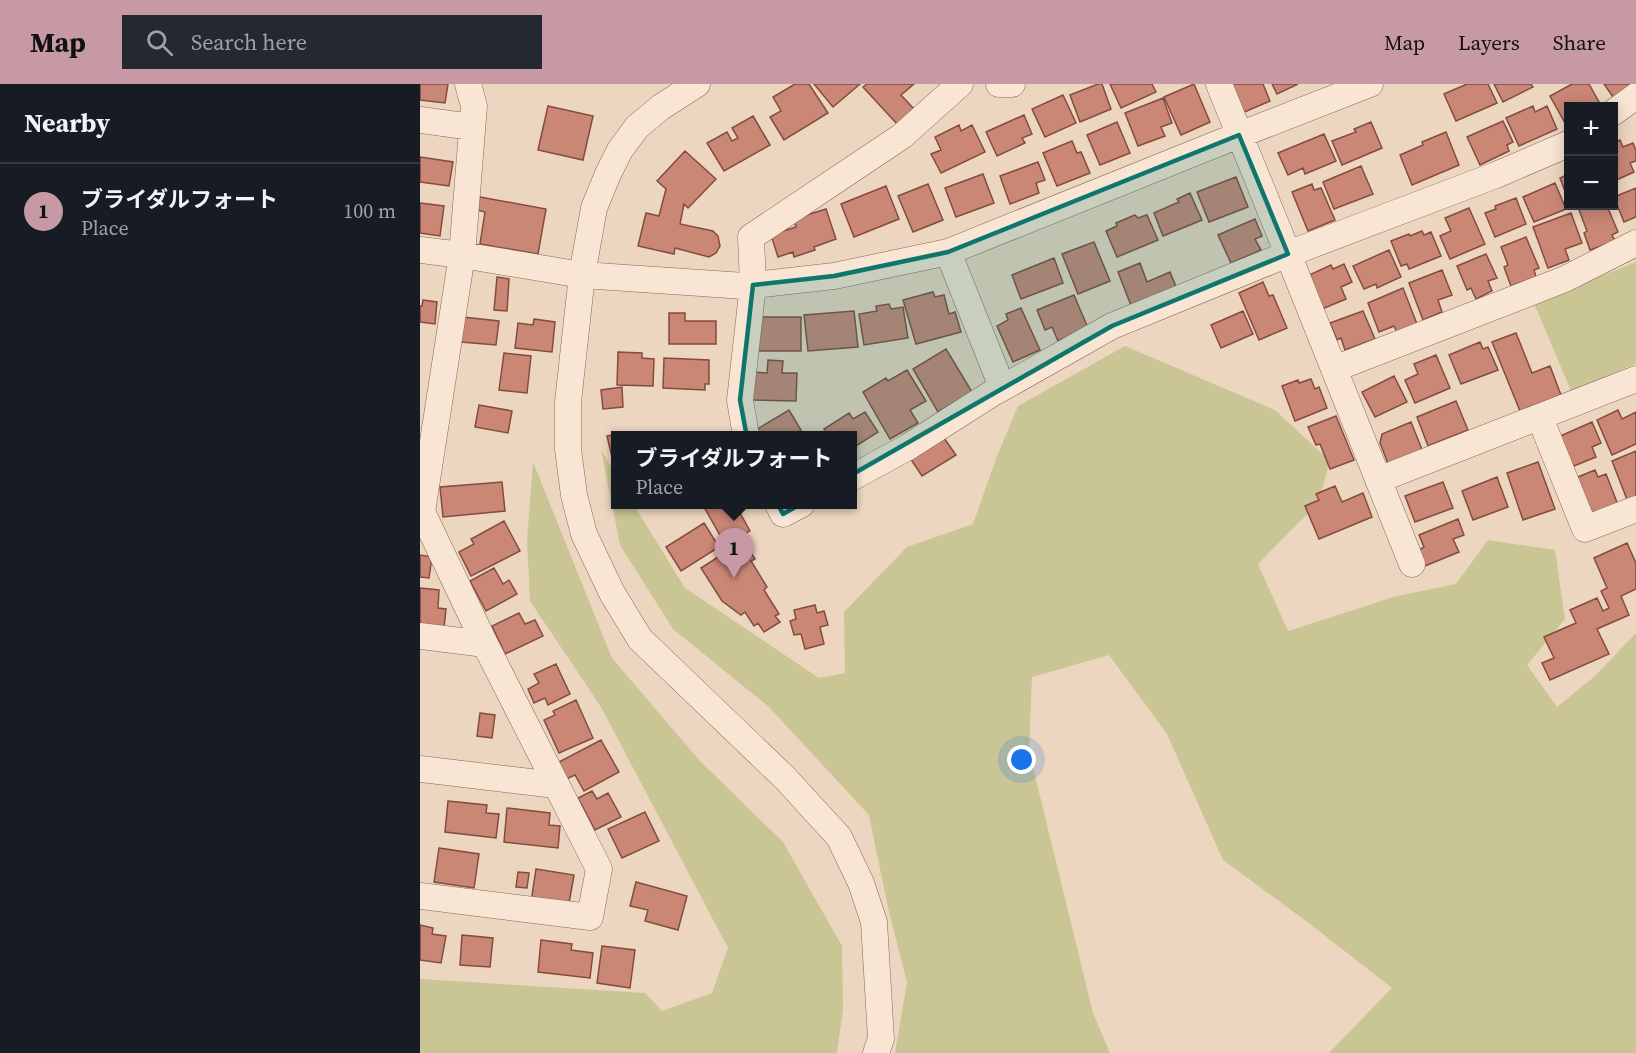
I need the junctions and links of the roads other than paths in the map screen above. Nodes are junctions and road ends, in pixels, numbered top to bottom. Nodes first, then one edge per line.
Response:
1 (468, 84) edge
2 (697, 84) edge
3 (960, 84) edge
4 (999, 84) edge
5 (1012, 84) edge
6 (1219, 84) edge
7 (1370, 84) edge
8 (1636, 96) edge
9 (1618, 109) edge
10 (420, 120) edge
11 (472, 127) junction
12 (1239, 135) junction
13 (1564, 146) edge
14 (1636, 243) edge
15 (420, 250) edge
16 (948, 252) junction
17 (1288, 254) junction
18 (462, 255) junction
19 (582, 275) junction
20 (753, 285) junction
21 (1334, 369) junction
22 (431, 379) edge
23 (1636, 380) edge
24 (995, 392) junction
25 (1540, 418) junction
26 (745, 431) edge
27 (857, 474) edge
28 (1378, 480) junction
29 (780, 509) edge
30 (792, 509) edge
31 (1636, 509) edge
32 (421, 512) edge
33 (1412, 564) dead end
34 (420, 636) edge
35 (485, 644) junction
36 (420, 769) edge
37 (556, 785) junction
38 (420, 896) edge
39 (876, 1053) edge

1 - 11 street
2 - 19 street
3 - 20 street
4 - 5 street
6 - 12 street
7 - 12 street
8 - 9 street
10 - 11 street
11 - 18 street
12 - 16 street
12 - 17 street
13 - 17 street
14 - 21 street
15 - 18 street
16 - 20 street
16 - 24 street
17 - 21 street
17 - 24 street
18 - 19 street
18 - 22 street
19 - 20 street
19 - 39 street
20 - 26 street
21 - 28 street
22 - 32 street
23 - 25 street
24 - 27 street
25 - 28 street
25 - 31 street
28 - 33 street
29 - 30 street
32 - 35 street
34 - 35 street
35 - 37 street
36 - 37 street
37 - 38 street

